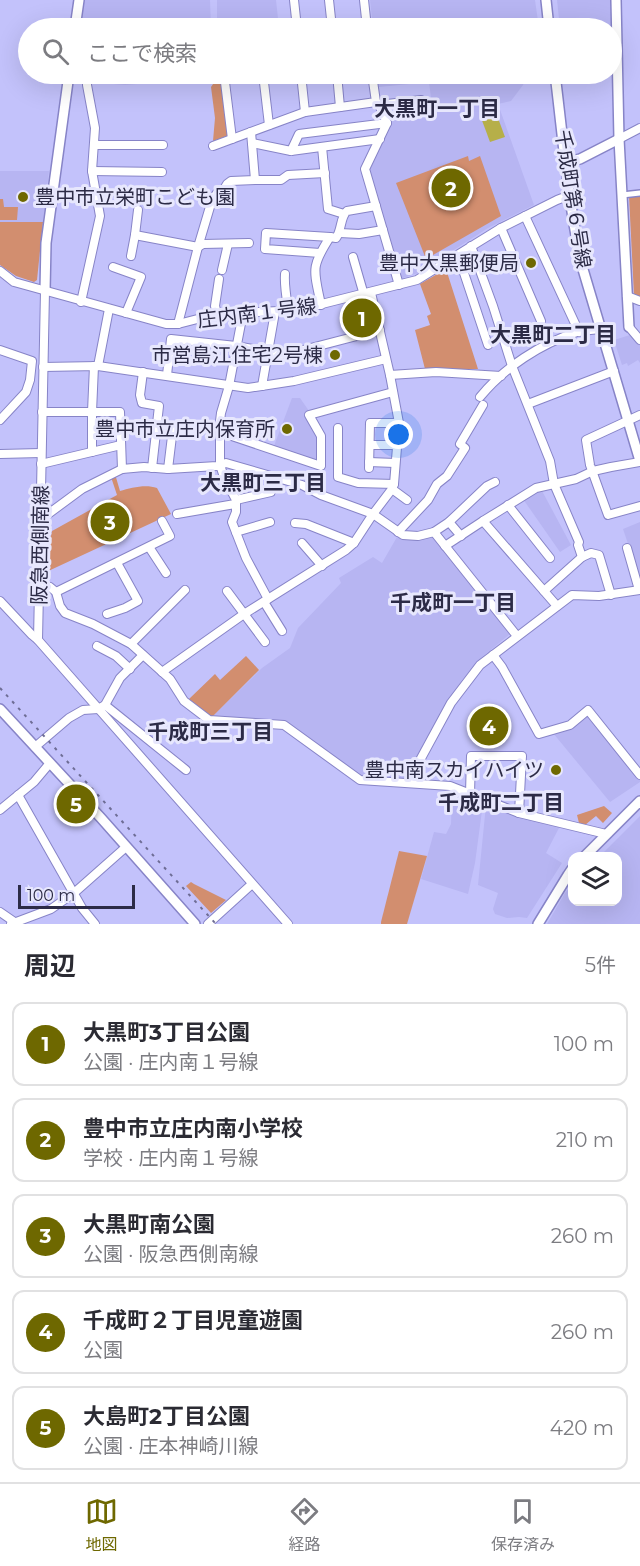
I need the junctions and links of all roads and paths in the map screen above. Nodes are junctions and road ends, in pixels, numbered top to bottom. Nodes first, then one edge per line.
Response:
1 (79, 0) edge
2 (294, 0) edge
3 (329, 0) edge
4 (364, 0) edge
5 (546, 0) edge
6 (616, 0) edge
7 (76, 18) edge
8 (296, 18) edge
9 (331, 18) edge
10 (367, 18) edge
11 (548, 18) edge
12 (616, 18) edge
13 (68, 84) edge
14 (87, 84) edge
15 (225, 84) edge
16 (264, 84) edge
17 (302, 84) edge
18 (338, 84) edge
19 (374, 84) edge
20 (556, 84) edge
21 (618, 84) edge
22 (421, 100) dead end
23 (377, 104) junction
24 (340, 107) junction
25 (305, 112) junction
26 (387, 123) junction
27 (269, 125) junction
28 (640, 128) edge
29 (251, 132) junction
30 (232, 139) junction
31 (380, 139) junction
32 (619, 139) junction
33 (252, 142) junction
34 (94, 145) junction
35 (163, 145) dead end
36 (213, 146) dead end
37 (322, 147) junction
38 (291, 150) junction
39 (566, 162) junction
40 (92, 171) junction
41 (162, 172) dead end
42 (325, 172) junction
43 (255, 180) junction
44 (640, 193) edge
45 (570, 195) junction
46 (622, 195) junction
47 (376, 206) junction
48 (138, 210) dead end
49 (344, 214) junction
50 (525, 216) junction
51 (501, 228) junction
52 (383, 230) junction
53 (340, 233) junction
54 (135, 235) junction
55 (330, 237) junction
56 (249, 243) dead end
57 (228, 244) junction
58 (471, 246) junction
59 (198, 247) junction
60 (320, 253) junction
61 (458, 255) junction
62 (131, 256) dead end
63 (353, 257) dead end
64 (113, 267) dead end
65 (222, 270) dead end
66 (0, 271) edge
67 (285, 274) dead end
68 (219, 279) dead end
69 (399, 285) junction
70 (45, 291) junction
71 (368, 294) junction
72 (627, 296) junction
73 (81, 302) junction
74 (640, 302) edge
75 (321, 305) junction
76 (109, 309) junction
77 (288, 311) junction
78 (275, 312) junction
79 (126, 313) junction
80 (243, 313) junction
81 (217, 314) junction
82 (541, 321) dead end
83 (178, 324) junction
84 (628, 327) joint
85 (601, 329) junction
86 (380, 330) junction
87 (579, 332) junction
88 (640, 340) edge
89 (488, 345) dead end
90 (236, 346) junction
91 (0, 350) edge
92 (268, 351) junction
93 (386, 359) junction
94 (96, 366) junction
95 (512, 366) junction
96 (43, 367) junction
97 (614, 371) junction
98 (143, 372) junction
99 (167, 375) junction
100 (390, 375) junction
101 (501, 376) junction
102 (229, 386) junction
103 (262, 386) junction
104 (393, 392) junction
105 (528, 404) junction
106 (42, 412) junction
107 (92, 412) junction
108 (640, 415) edge
109 (0, 420) edge
110 (628, 420) junction
111 (399, 423) junction
112 (157, 426) junction
113 (338, 428) dead end
114 (220, 432) junction
115 (121, 445) junction
116 (370, 445) junction
117 (396, 445) junction
118 (92, 452) junction
119 (41, 453) junction
120 (0, 454) edge
121 (640, 462) edge
122 (395, 463) junction
123 (41, 464) junction
124 (220, 465) junction
125 (152, 468) junction
126 (122, 469) junction
127 (168, 469) junction
128 (593, 471) junction
129 (273, 478) junction
130 (495, 482) dead end
131 (554, 484) junction
132 (393, 486) junction
133 (407, 500) dead end
134 (235, 502) junction
135 (508, 505) junction
136 (640, 506) edge
137 (177, 514) dead end
138 (373, 514) junction
139 (40, 520) junction
140 (162, 520) dead end
141 (483, 520) junction
142 (270, 522) dead end
143 (449, 522) junction
144 (295, 523) dead end
145 (236, 532) junction
146 (398, 532) junction
147 (434, 532) junction
148 (460, 536) junction
149 (302, 543) dead end
150 (354, 543) junction
151 (445, 546) junction
152 (148, 547) junction
153 (627, 548) dead end
154 (582, 557) junction
155 (550, 558) dead end
156 (117, 563) junction
157 (322, 566) junction
158 (166, 573) dead end
159 (39, 585) junction
160 (184, 590) dead end
161 (640, 590) edge
162 (227, 591) dead end
163 (544, 591) junction
164 (56, 592) junction
165 (610, 594) junction
166 (0, 601) edge
167 (266, 601) junction
168 (557, 606) junction
169 (107, 614) dead end
170 (244, 614) junction
171 (282, 631) dead end
172 (517, 636) junction
173 (38, 640) junction
174 (266, 642) dead end
175 (131, 644) junction
176 (97, 646) dead end
177 (143, 655) junction
178 (493, 655) junction
179 (130, 669) junction
180 (162, 672) junction
181 (102, 707) junction
182 (0, 709) edge
183 (35, 747) junction
184 (50, 763) junction
185 (186, 770) dead end
186 (640, 775) edge
187 (414, 783) junction
188 (470, 794) junction
189 (18, 795) junction
190 (640, 801) edge
191 (0, 810) edge
192 (519, 813) junction
193 (606, 834) junction
194 (126, 847) junction
195 (589, 852) edge
196 (568, 875) edge
197 (252, 884) junction
198 (74, 893) junction
199 (0, 912) edge
200 (14, 923) edge
201 (95, 924) edge
202 (195, 924) edge
203 (208, 924) edge
204 (288, 924) edge
205 (538, 924) edge

1 - 7 street
2 - 8 street
3 - 9 street
4 - 10 street
5 - 11 street
6 - 12 street
13 - 70 street, 阪急西側南線
14 - 34 street
15 - 30 street
16 - 27 street
17 - 25 street
18 - 24 street
19 - 23 street
20 - 39 street, 千成町第６号線
21 - 32 street
22 - 23 street
23 - 24 street
23 - 26 street
24 - 25 street
25 - 27 street
26 - 31 street
26 - 38 street
27 - 29 street
28 - 32 street
29 - 30 street
29 - 33 street
30 - 36 street
31 - 37 street
31 - 47 street
32 - 39 street
32 - 46 street
33 - 38 street
33 - 43 street
34 - 35 street
34 - 40 street
37 - 38 street
37 - 42 street
39 - 45 street, 千成町第６号線
40 - 41 street
40 - 73 street
42 - 43 street
42 - 49 street
43 - 59 street
44 - 46 street
45 - 50 street, 庄内南１号線
45 - 85 street, 千成町第６号線
46 - 72 street
47 - 49 street
47 - 52 street
48 - 54 street
49 - 53 street
50 - 51 street, 庄内南１号線
50 - 87 street
51 - 58 street, 庄内南１号線
51 - 82 street
52 - 53 street
52 - 69 street
53 - 55 street
54 - 59 street
54 - 62 street
55 - 60 street
55 - 60 street
56 - 57 street
57 - 59 street
57 - 65 street
58 - 61 street, 庄内南１号線
58 - 95 street
59 - 83 street
60 - 75 street
61 - 69 street, 庄内南１号線
61 - 89 street
63 - 71 street
64 - 79 street
66 - 70 street, 庄内南１号線
67 - 77 street
68 - 81 street
69 - 71 street, 庄内南１号線
70 - 73 street, 庄内南１号線
70 - 96 street, 阪急西側南線
71 - 75 street, 庄内南１号線
71 - 86 street
72 - 74 street
72 - 84 street
73 - 76 street, 庄内南１号線
75 - 77 street, 庄内南１号線
76 - 79 street, 庄内南１号線
76 - 94 street
77 - 78 street, 庄内南１号線
78 - 80 street, 庄内南１号線
78 - 92 street
79 - 83 street, 庄内南１号線
80 - 81 street, 庄内南１号線
80 - 90 street
81 - 83 street, 庄内南１号線
84 - 88 street
85 - 87 street
85 - 97 street, 千成町第６号線
86 - 92 street
86 - 93 street
87 - 95 street
90 - 92 street
90 - 99 street
90 - 102 street
91 - 109 street
92 - 103 street
93 - 100 street
93 - 103 street
94 - 96 street
94 - 98 street
94 - 107 street
95 - 101 street
95 - 105 street
96 - 106 street, 阪急西側南線
97 - 105 street
97 - 110 street, 千成町第６号線
98 - 99 street
98 - 112 street
99 - 102 street
100 - 101 street
100 - 104 street
101 - 146 street
102 - 103 street
102 - 114 street
104 - 111 street
104 - 114 street
105 - 131 street
106 - 107 street
106 - 119 street, 阪急西側南線
107 - 115 street
107 - 118 street
108 - 110 street
110 - 121 street, 千成町第６号線
110 - 128 street
111 - 116 street
111 - 117 street
112 - 125 street
112 - 127 street
113 - 132 street
114 - 124 street
115 - 118 street
115 - 126 street
116 - 117 street
116 - 122 street
117 - 122 street
118 - 123 street
119 - 120 street
119 - 123 street, 阪急西側南線
121 - 128 street
122 - 132 street
123 - 139 street, 阪急西側南線
124 - 127 street
124 - 129 street
124 - 134 street
125 - 126 street
125 - 127 street
126 - 139 street
128 - 131 street
128 - 136 street
129 - 134 street
129 - 138 street
130 - 143 street
131 - 135 street
131 - 154 street
132 - 133 street
132 - 138 street
134 - 137 street
134 - 145 street
135 - 141 street
135 - 155 street
138 - 146 street
138 - 150 street
139 - 159 street, 阪急西側南線
140 - 152 street
141 - 148 street
141 - 163 street
142 - 145 street
143 - 147 street
143 - 148 street
144 - 150 street
145 - 167 street
146 - 147 street
147 - 151 street
148 - 151 street
149 - 157 street
150 - 157 street
151 - 172 street
152 - 156 street
152 - 158 street
153 - 161 street
154 - 163 street
154 - 165 street
156 - 164 street
156 - 169 street
157 - 167 street
159 - 164 street
159 - 173 street, 阪急西側南線
160 - 175 street
161 - 165 street
162 - 170 street
163 - 168 street
164 - 175 street
165 - 168 street
166 - 173 street
167 - 170 street
167 - 171 street
168 - 172 street
170 - 174 street
170 - 180 street
172 - 178 street
173 - 181 street
175 - 177 street
176 - 179 street
177 - 179 street
177 - 180 street
178 - 186 street
178 - 187 street
179 - 181 street
180 - 187 street
181 - 183 street
181 - 185 street
181 - 197 street
182 - 183 street
183 - 184 street
184 - 189 street
184 - 194 street
187 - 188 street
188 - 192 street
188 - 192 street
189 - 191 street
189 - 198 street
190 - 193 street
192 - 193 street
193 - 195 street
194 - 198 street
194 - 202 street
196 - 205 street
197 - 203 street
197 - 204 street
198 - 200 street
198 - 201 street
199 - 200 street

